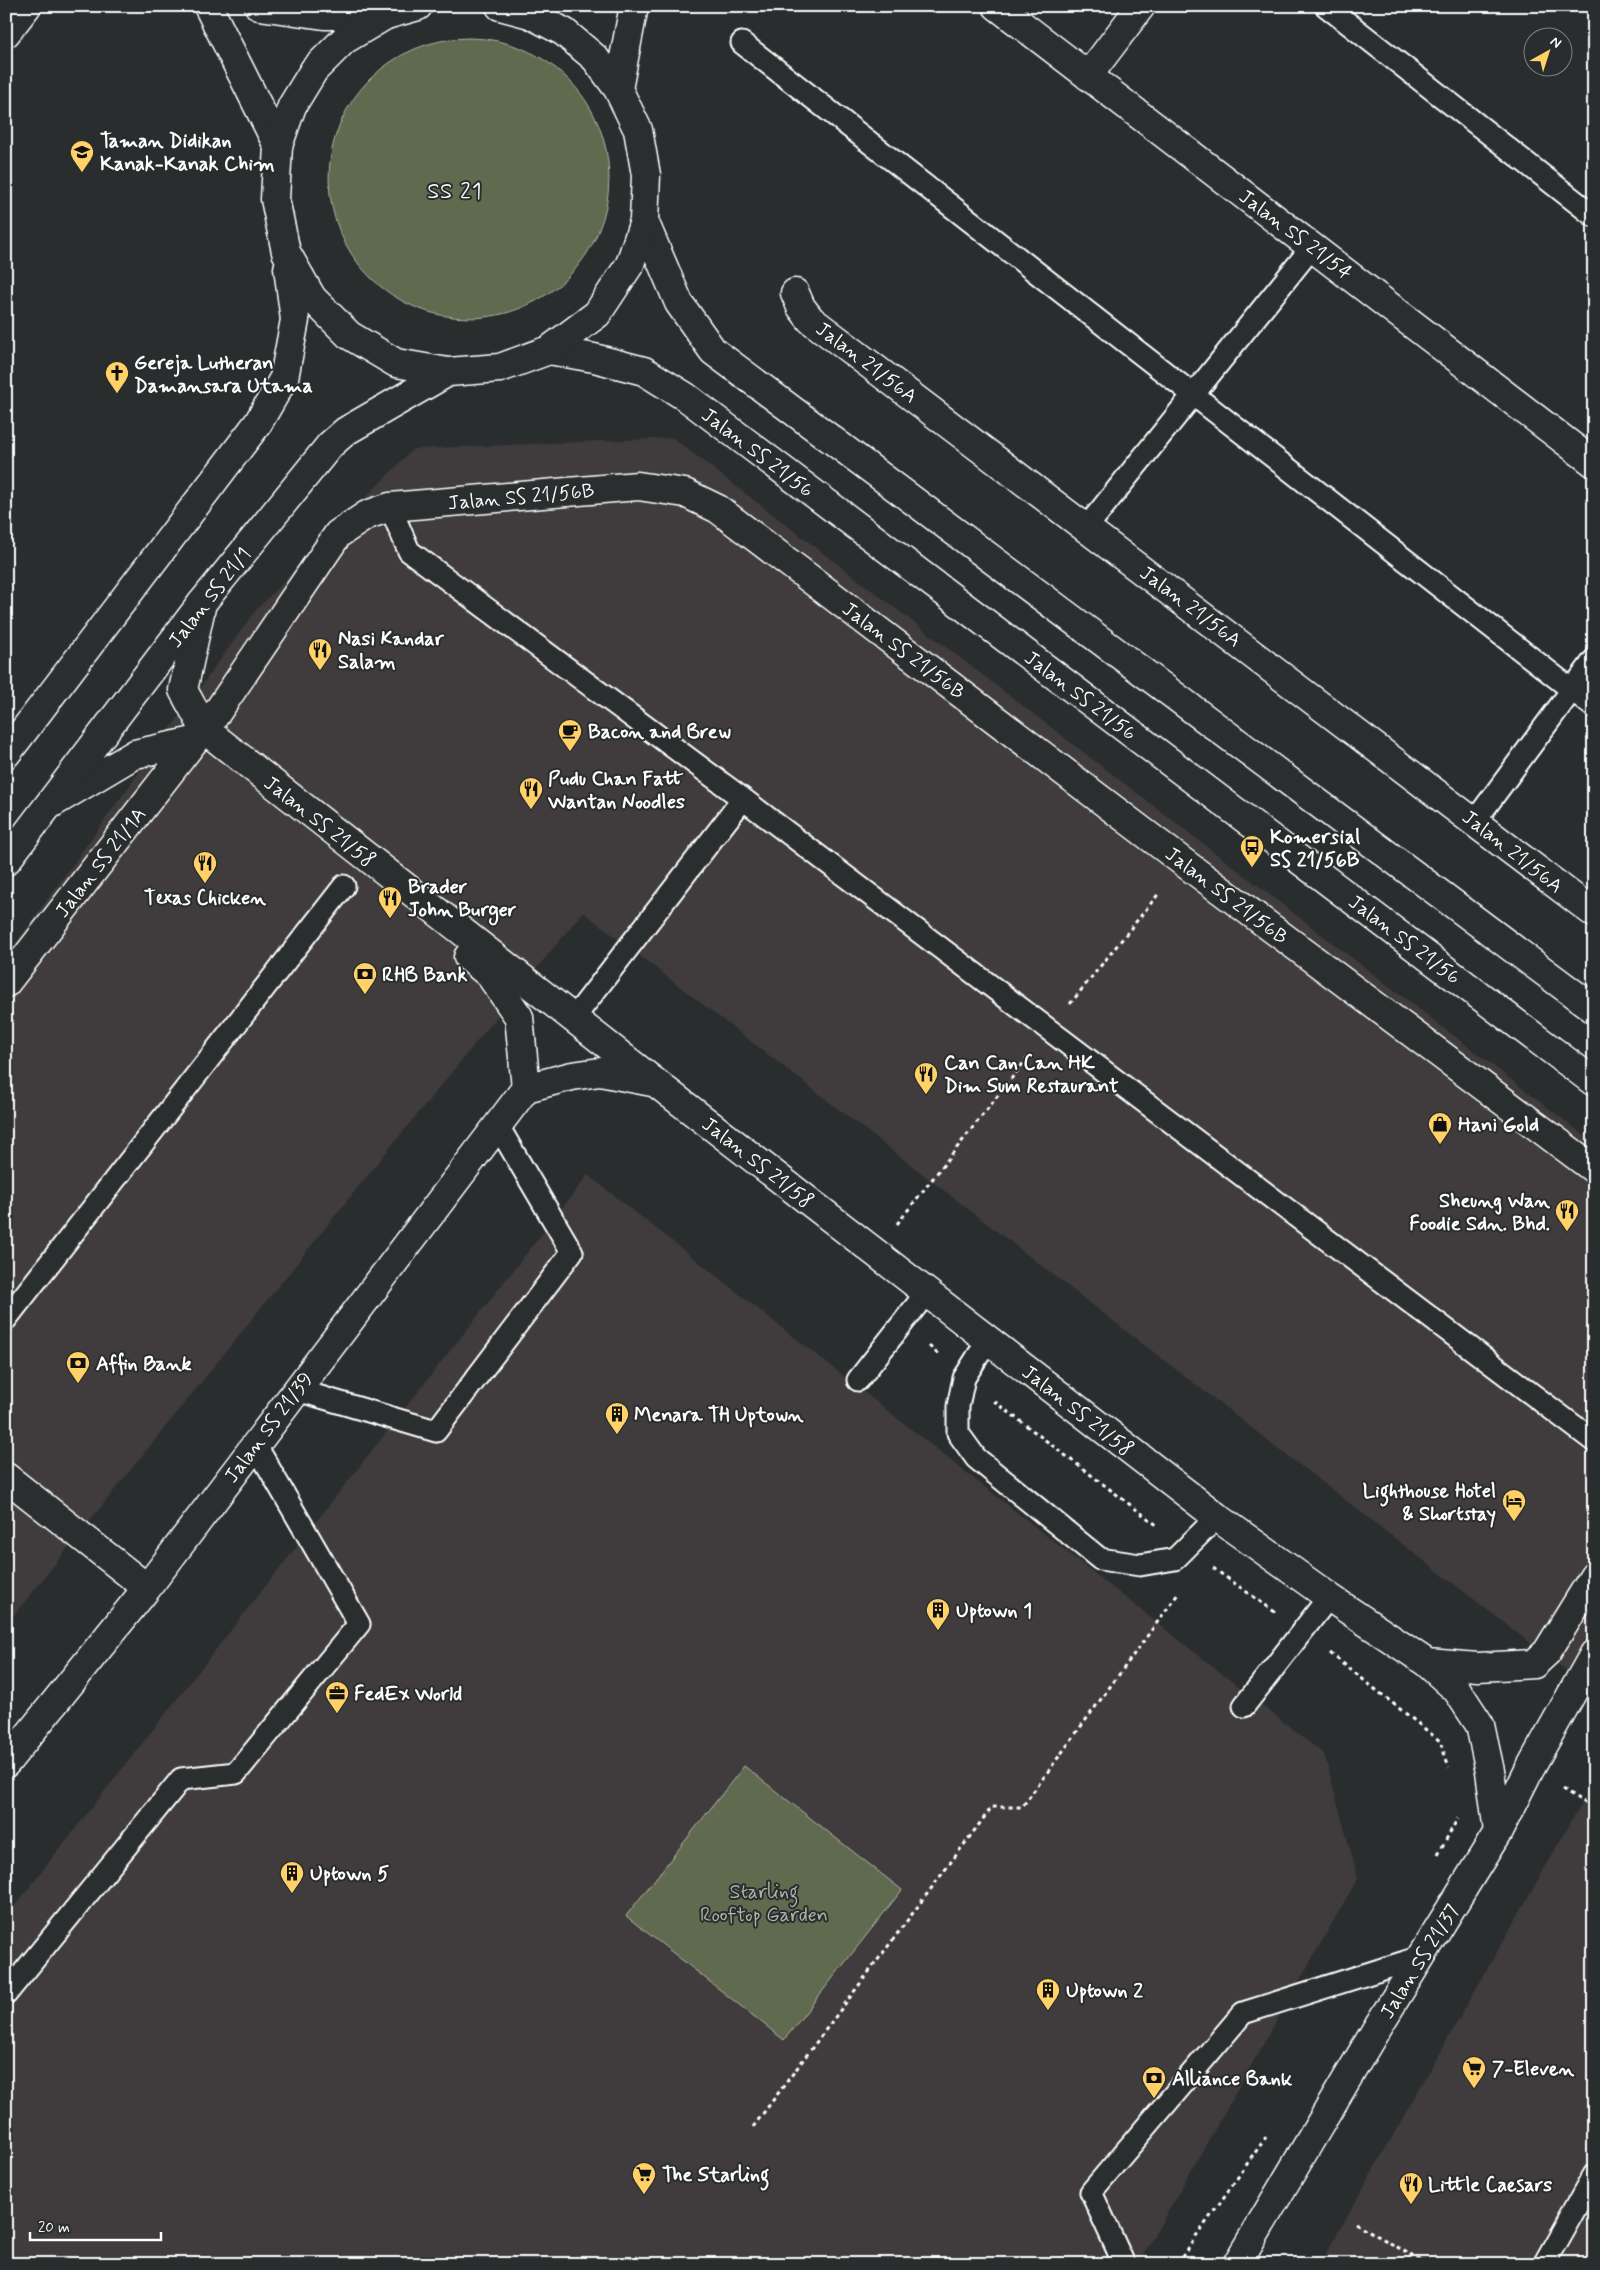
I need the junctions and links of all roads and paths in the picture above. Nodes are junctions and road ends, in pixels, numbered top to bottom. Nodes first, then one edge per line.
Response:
1 (27, 6) edge
2 (208, 6) edge
3 (260, 6) edge
4 (418, 6) edge
5 (500, 6) edge
6 (634, 6) edge
7 (997, 6) edge
8 (1141, 6) edge
9 (1326, 6) edge
10 (539, 10) edge
11 (386, 15) junction
12 (6, 32) edge
13 (742, 43) dead end
14 (1088, 76) junction
15 (618, 89) junction
16 (278, 146) junction
17 (1594, 216) edge
18 (644, 221) junction
19 (1312, 247) junction
20 (286, 252) junction
21 (795, 293) dead end
22 (549, 350) junction
23 (448, 372) junction
24 (1194, 394) junction
25 (1594, 463) edge
26 (390, 507) junction
27 (1087, 527) junction
28 (202, 603) junction
29 (1594, 660) edge
30 (1571, 690) junction
31 (1594, 707) edge
32 (200, 736) junction
33 (6, 754) edge
34 (743, 799) junction
35 (51, 804) junction
36 (1475, 821) junction
37 (6, 861) edge
38 (344, 886) dead end
39 (1594, 913) edge
40 (6, 983) edge
41 (1594, 1009) edge
42 (574, 1018) junction
43 (1594, 1082) edge
44 (656, 1083) junction
45 (526, 1088) junction
46 (498, 1126) junction
47 (1594, 1169) edge
48 (926, 1292) junction
49 (6, 1318) edge
50 (904, 1322) junction
51 (988, 1340) junction
52 (964, 1378) junction
53 (858, 1380) dead end
54 (297, 1390) junction
55 (1594, 1442) edge
56 (255, 1444) junction
57 (6, 1477) edge
58 (1217, 1517) junction
59 (1186, 1548) junction
60 (1594, 1576) edge
61 (147, 1588) junction
62 (1179, 1592) dead end
63 (1329, 1597) junction
64 (1302, 1632) junction
65 (1594, 1654) edge
66 (1427, 1663) junction
67 (1244, 1706) dead end
68 (6, 1763) edge
69 (1451, 1775) dead end
70 (1462, 1810) dead end
71 (1498, 1832) junction
72 (1433, 1861) dead end
73 (1421, 1957) junction
74 (6, 1994) edge
75 (753, 2127) dead end
76 (1268, 2134) dead end
77 (1594, 2175) edge
78 (1355, 2224) dead end
79 (1124, 2264) edge
80 (1177, 2264) edge
81 (1237, 2264) edge
82 (1427, 2264) edge
83 (1544, 2264) edge

1 - 12 street
2 - 16 street
3 - 11 street
4 - 11 street
5 - 10 street
6 - 15 street
7 - 14 street, Jalan SS 21/54
8 - 14 street
9 - 17 lane
10 - 15 street
11 - 16 street
13 - 24 lane
14 - 19 street, Jalan SS 21/54
15 - 18 street
16 - 20 street
18 - 22 street
18 - 41 street
19 - 24 lane
19 - 25 street, Jalan SS 21/54
20 - 23 street
20 - 33 street
21 - 27 street, Jalan 21/56A
22 - 23 street
22 - 43 street, Jalan SS 21/56
23 - 28 street, Jalan SS 21/1
24 - 27 lane
24 - 30 lane
26 - 32 street, Jalan SS 21/56B
26 - 34 lane
26 - 47 street, Jalan SS 21/56B
27 - 36 street, Jalan 21/56A
28 - 32 street, Jalan SS 21/58
28 - 35 street, Jalan SS 21/1
29 - 30 lane
30 - 31 lane
30 - 36 lane
32 - 35 street
32 - 40 street, Jalan SS 21/1A
32 - 42 street, Jalan SS 21/58
32 - 45 street, Jalan SS 21/58
34 - 42 lane
34 - 55 lane
35 - 37 street, Jalan SS 21/1
36 - 39 street, Jalan 21/56A
38 - 49 lane
42 - 44 street, Jalan SS 21/58
44 - 45 street
44 - 48 street, Jalan SS 21/58
45 - 46 street, Jalan SS 21/39
46 - 54 street, Jalan SS 21/39
46 - 54 lane
48 - 50 lane
48 - 51 street, Jalan SS 21/58
50 - 52 path
50 - 53 lane
51 - 52 lane
51 - 58 street, Jalan SS 21/58
52 - 59 path
52 - 59 lane
54 - 56 street, Jalan SS 21/39
56 - 61 street, Jalan SS 21/39
56 - 74 lane
57 - 61 street
58 - 59 lane
58 - 63 street, Jalan SS 21/58
59 - 64 path
60 - 66 street, Jalan SS 21/58
61 - 68 street, Jalan SS 21/39
62 - 75 path
63 - 64 lane
63 - 66 street, Jalan SS 21/58
64 - 67 lane
64 - 69 path
65 - 71 street, Jalan SS 21/37
66 - 71 street, Jalan SS 21/58
70 - 72 path
71 - 73 street, Jalan SS 21/37
73 - 79 lane
73 - 81 street, Jalan SS 21/37
76 - 80 path
77 - 83 lane
78 - 82 path

